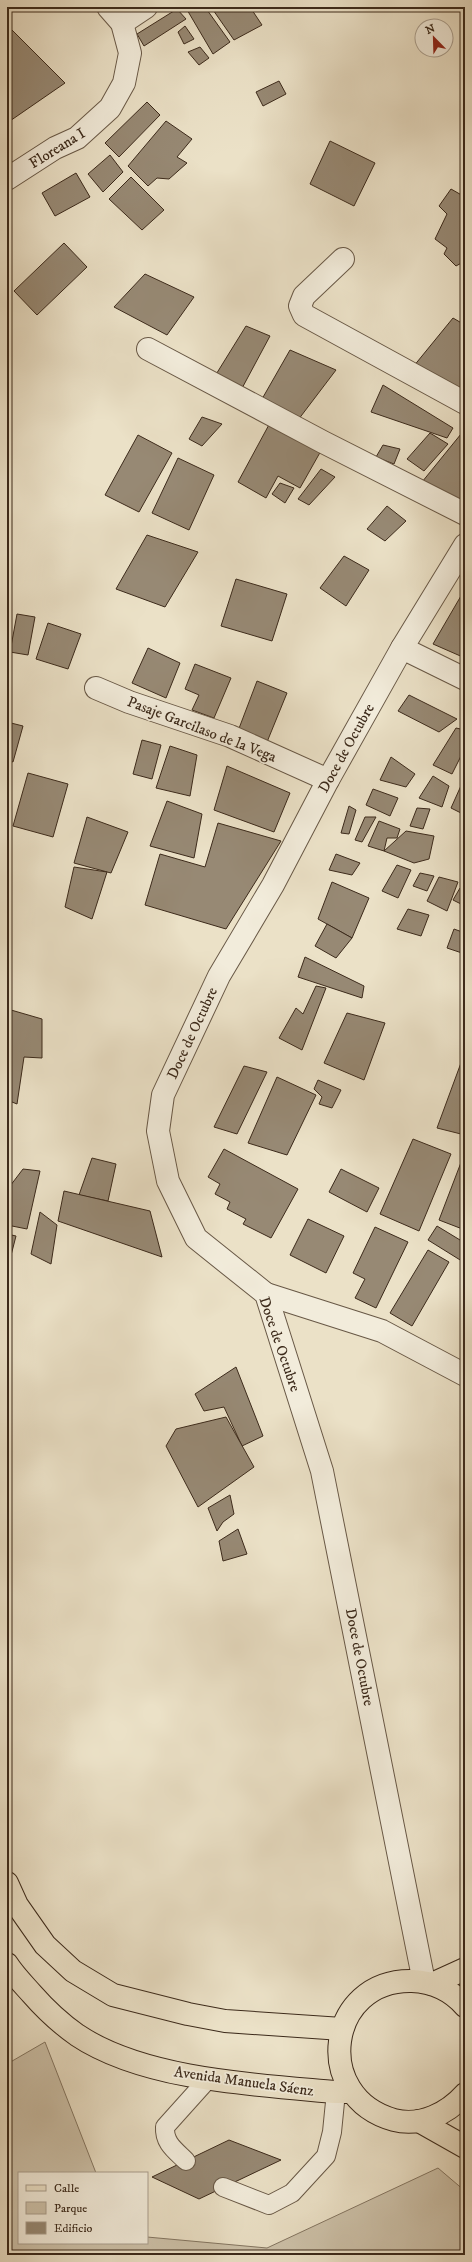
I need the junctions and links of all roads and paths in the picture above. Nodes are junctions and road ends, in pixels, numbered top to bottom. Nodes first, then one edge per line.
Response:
1 (146, 7) edge
2 (115, 15) edge
3 (7, 179) edge
4 (343, 259) dead end
5 (148, 349) dead end
6 (465, 403) edge
7 (465, 514) edge
8 (465, 545) edge
9 (402, 648) junction
10 (465, 679) edge
11 (96, 688) dead end
12 (328, 780) junction
13 (266, 1294) junction
14 (465, 1376) edge
15 (7, 1883) edge
16 (7, 1964) edge
17 (465, 1969) edge
18 (428, 1983) junction
19 (465, 2006) edge
20 (342, 2029) junction
21 (209, 2078) junction
22 (344, 2092) junction
23 (465, 2094) edge
24 (419, 2121) junction
25 (465, 2148) edge
26 (186, 2161) dead end
27 (223, 2187) dead end

1 - 2 street
2 - 3 street, Floreana I
4 - 6 street
5 - 7 street
8 - 9 street, Doce de Octubre
9 - 10 street
9 - 12 street, Doce de Octubre
11 - 12 street, Pasaje Garcilaso de la Vega
12 - 13 street, Doce de Octubre
13 - 14 street
13 - 18 street, Doce de Octubre
15 - 20 main road
16 - 21 main road, Avenida Manuela Sáenz
17 - 18 main road
18 - 19 main road
18 - 20 main road
20 - 22 main road
21 - 22 main road, Avenida Manuela Sáenz
21 - 26 lane
22 - 24 main road
22 - 27 lane
23 - 24 main road
24 - 25 main road

